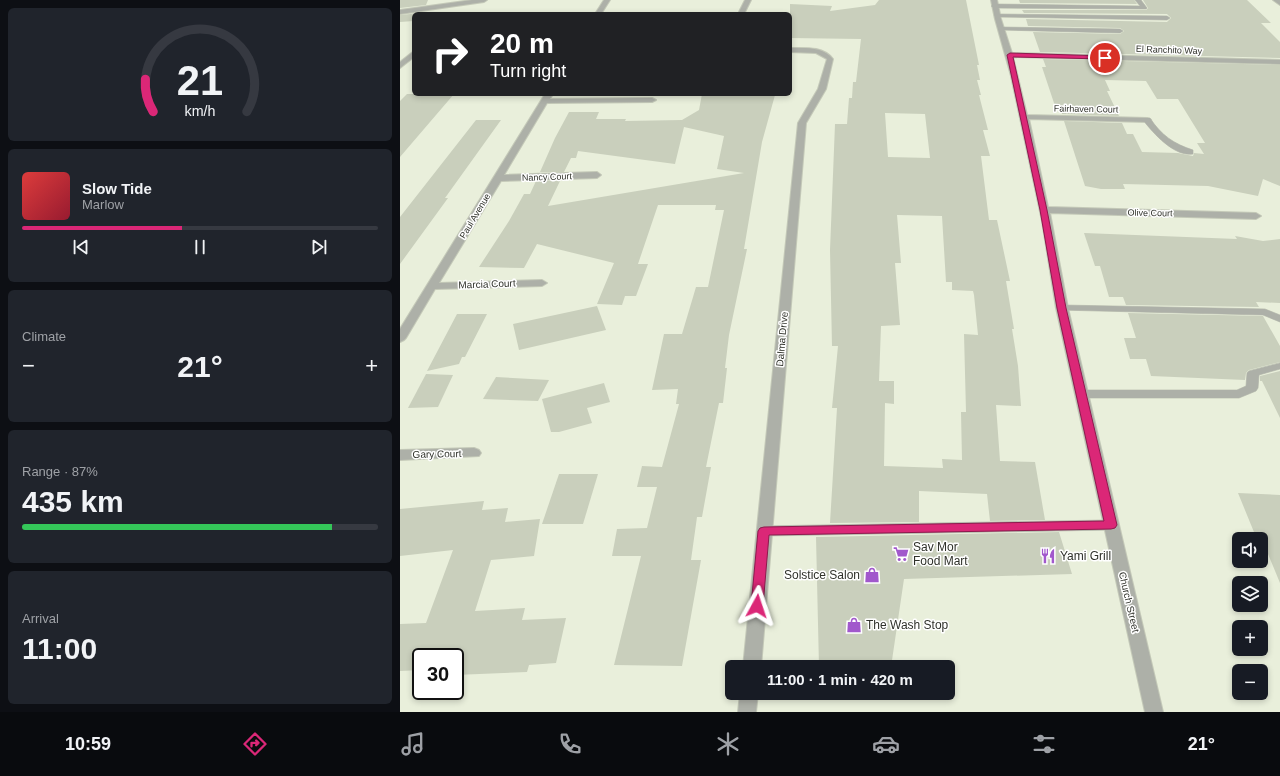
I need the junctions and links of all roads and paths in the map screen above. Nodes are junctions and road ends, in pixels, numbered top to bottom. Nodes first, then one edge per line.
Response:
1 (484, 0) edge
2 (607, 0) edge
3 (748, 0) edge
4 (1138, 0) edge
5 (1276, 0) edge
6 (994, 3) edge
7 (1280, 4) edge
8 (400, 12) edge
9 (599, 12) edge
10 (742, 12) edge
11 (997, 15) junction
12 (1168, 18) dead end
13 (1002, 28) junction
14 (1120, 31) dead end
15 (792, 50) edge
16 (412, 55) edge
17 (1010, 55) junction
18 (1280, 62) edge
19 (400, 66) edge
20 (547, 98) edge
21 (652, 100) dead end
22 (1024, 117) junction
23 (1147, 120) joint
24 (1190, 152) dead end
25 (597, 175) dead end
26 (498, 178) junction
27 (1044, 210) junction
28 (1256, 216) dead end
29 (542, 283) dead end
30 (432, 286) junction
31 (1062, 308) junction
32 (1280, 320) edge
33 (400, 338) edge
34 (1280, 366) edge
35 (1081, 394) junction
36 (474, 453) dead end
37 (400, 455) edge
38 (1111, 525) junction
39 (764, 531) junction
40 (753, 660) edge
41 (748, 700) edge
42 (747, 712) edge
43 (1154, 712) edge

1 - 8 street
2 - 9 street
3 - 10 street
4 - 6 lane
5 - 7 street
6 - 11 street, Church Street
11 - 12 lane
11 - 13 street, Church Street
13 - 14 lane
13 - 17 street, Church Street
15 - 39 street, Dalma Drive
16 - 19 street
17 - 18 street, El Ranchito Way
17 - 22 street, Church Street
20 - 21 street
20 - 26 street, Paul Avenue
22 - 23 street, Fairhaven Court
22 - 27 street, Church Street
23 - 24 lane
25 - 26 street, Nancy Court
26 - 30 street, Paul Avenue
27 - 28 street, Olive Court
27 - 31 street, Church Street
29 - 30 street, Marcia Court
30 - 33 street, Paul Avenue
31 - 32 lane
31 - 35 street, Church Street
34 - 35 lane
35 - 38 street, Church Street
36 - 37 street, Gary Court
38 - 39 lane
38 - 43 street, Church Street
39 - 40 street, Dalma Drive
41 - 42 street

